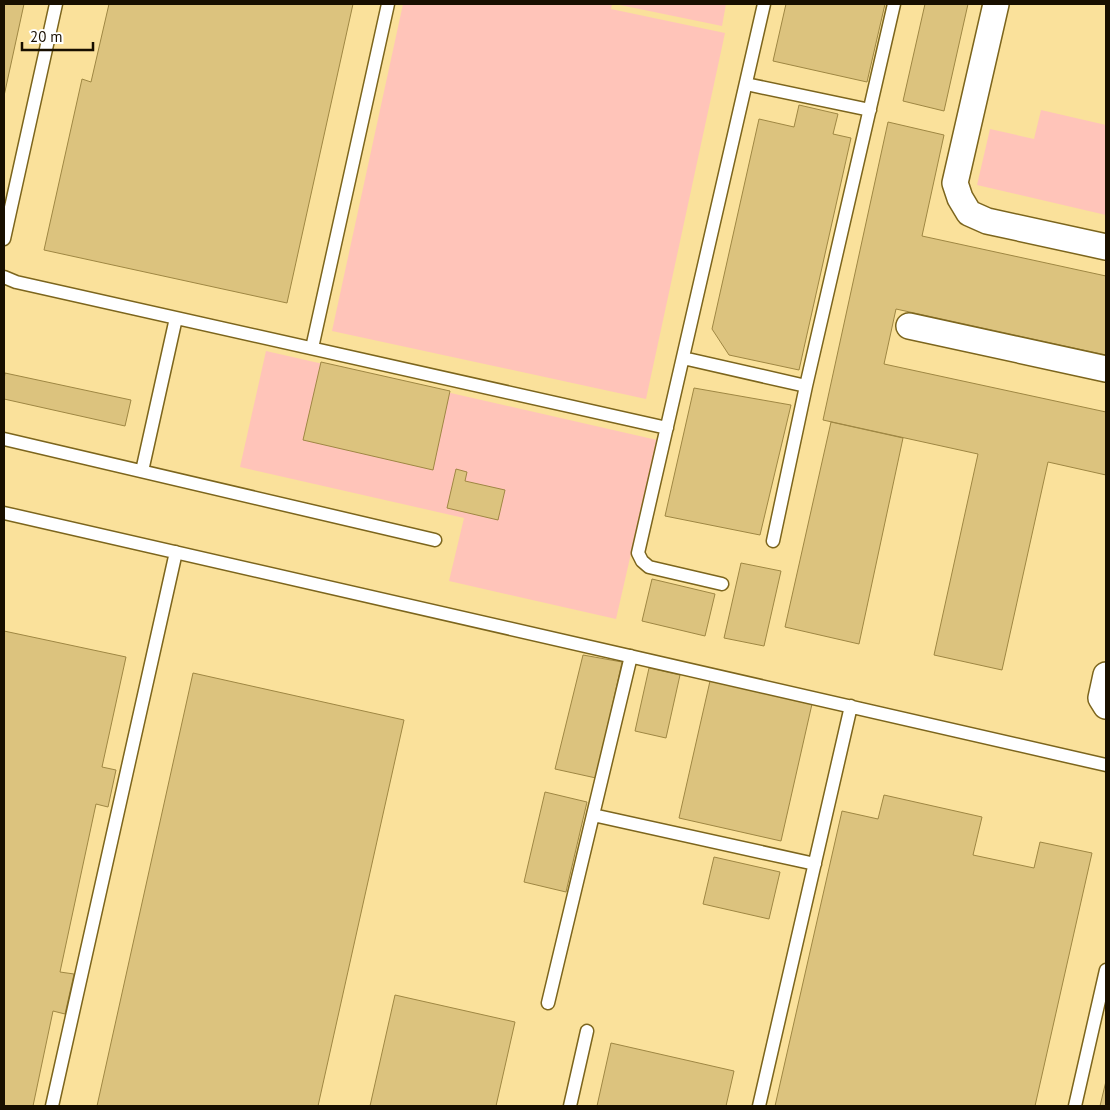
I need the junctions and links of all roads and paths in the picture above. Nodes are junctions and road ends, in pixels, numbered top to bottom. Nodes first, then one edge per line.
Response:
1 (56, 4) edge
2 (388, 4) edge
3 (764, 4) edge
4 (894, 4) edge
5 (996, 4) edge
6 (746, 84) junction
7 (870, 110) junction
8 (4, 239) edge
9 (1106, 247) edge
10 (4, 277) edge
11 (176, 318) junction
12 (908, 326) dead end
13 (312, 348) junction
14 (683, 358) junction
15 (1106, 369) edge
16 (806, 386) junction
17 (667, 428) junction
18 (4, 439) edge
19 (142, 472) junction
20 (4, 513) edge
21 (435, 540) dead end
22 (773, 541) dead end
23 (176, 552) junction
24 (722, 584) dead end
25 (630, 656) junction
26 (1106, 675) edge
27 (851, 706) junction
28 (1106, 706) edge
29 (1106, 764) edge
30 (593, 815) junction
31 (815, 864) junction
32 (1106, 970) edge
33 (548, 1003) dead end
34 (587, 1031) dead end
35 (52, 1106) edge
36 (570, 1106) edge
37 (759, 1106) edge
38 (1075, 1106) edge

1 - 8 lane
2 - 13 lane
3 - 6 lane
4 - 7 lane
5 - 9 street
6 - 7 lane
6 - 14 lane
7 - 16 lane
10 - 11 lane
11 - 13 lane
11 - 19 lane
12 - 15 street
13 - 17 lane
14 - 16 lane
14 - 17 lane
16 - 22 lane
17 - 24 lane
18 - 19 lane
19 - 21 lane
20 - 23 lane
23 - 25 lane
23 - 35 lane
25 - 27 lane
25 - 30 lane
26 - 28 street
27 - 29 lane
27 - 31 lane
30 - 31 lane
30 - 33 lane
31 - 37 lane
32 - 38 lane
34 - 36 lane

